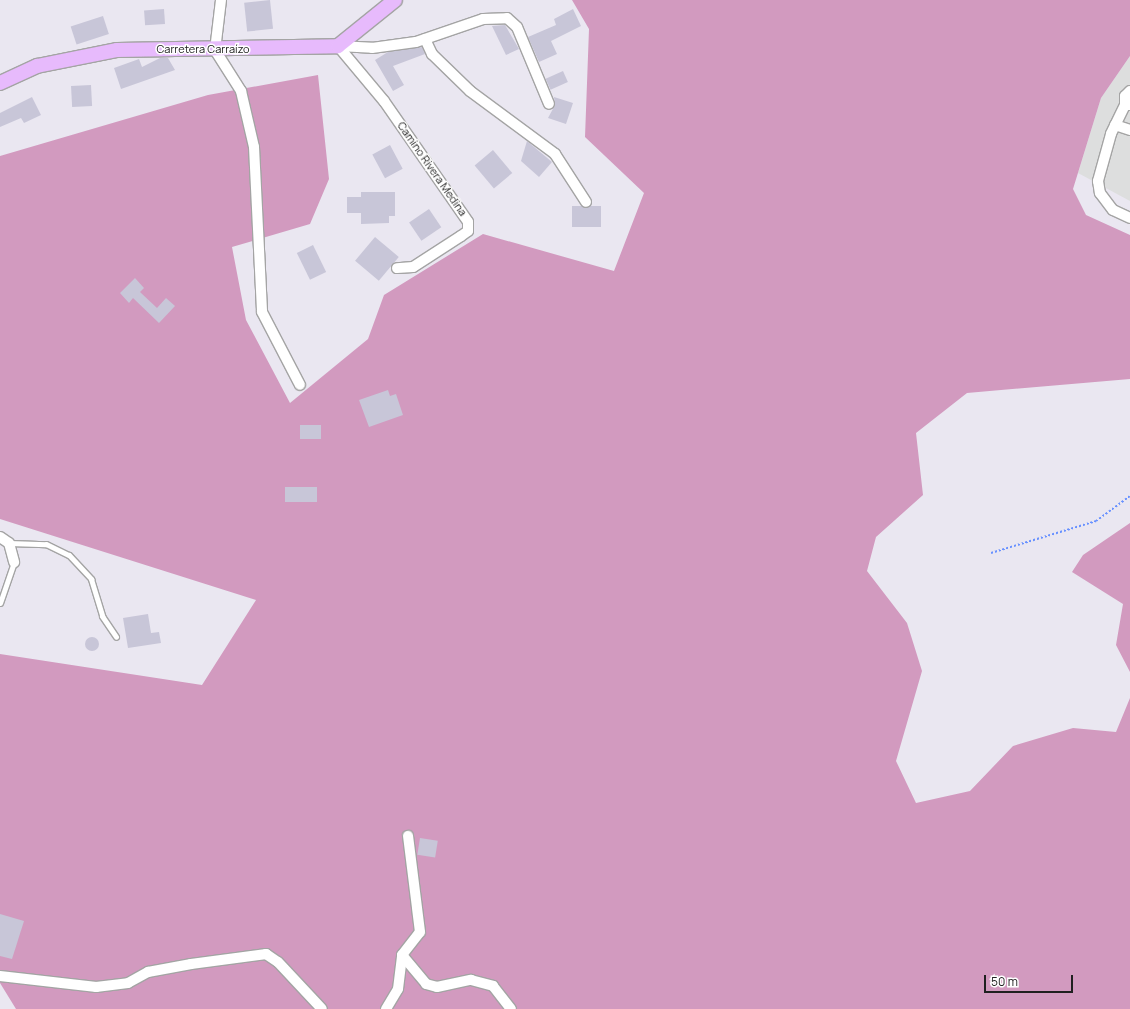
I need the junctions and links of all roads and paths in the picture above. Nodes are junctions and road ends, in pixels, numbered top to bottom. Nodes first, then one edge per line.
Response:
1 (221, 0) edge
2 (395, 0) edge
3 (424, 39) junction
4 (338, 46) junction
5 (215, 50) junction
6 (0, 83) edge
7 (1130, 91) edge
8 (549, 104) dead end
9 (1128, 105) edge
10 (1116, 125) junction
11 (1130, 130) edge
12 (586, 202) dead end
13 (1130, 218) edge
14 (397, 268) dead end
15 (300, 385) dead end
16 (1130, 496) edge
17 (0, 537) edge
18 (9, 542) junction
19 (992, 553) dead end
20 (14, 562) joint
21 (0, 603) edge
22 (116, 637) dead end
23 (408, 836) dead end
24 (402, 955) junction
25 (0, 976) edge
26 (322, 1009) edge
27 (386, 1009) edge
28 (511, 1009) edge

1 - 5 street
2 - 4 street
3 - 4 street
3 - 8 street
3 - 12 street
4 - 5 street, Carretera Carraízo
4 - 14 street, Camino Rivera Medina
5 - 6 street, Carretera Carraízo
5 - 15 street
7 - 9 street
9 - 10 street
10 - 11 street
10 - 13 street
16 - 19 path
17 - 18 street
18 - 20 street
18 - 22 lane
20 - 21 lane
23 - 24 street
24 - 27 street
24 - 28 street
25 - 26 street

